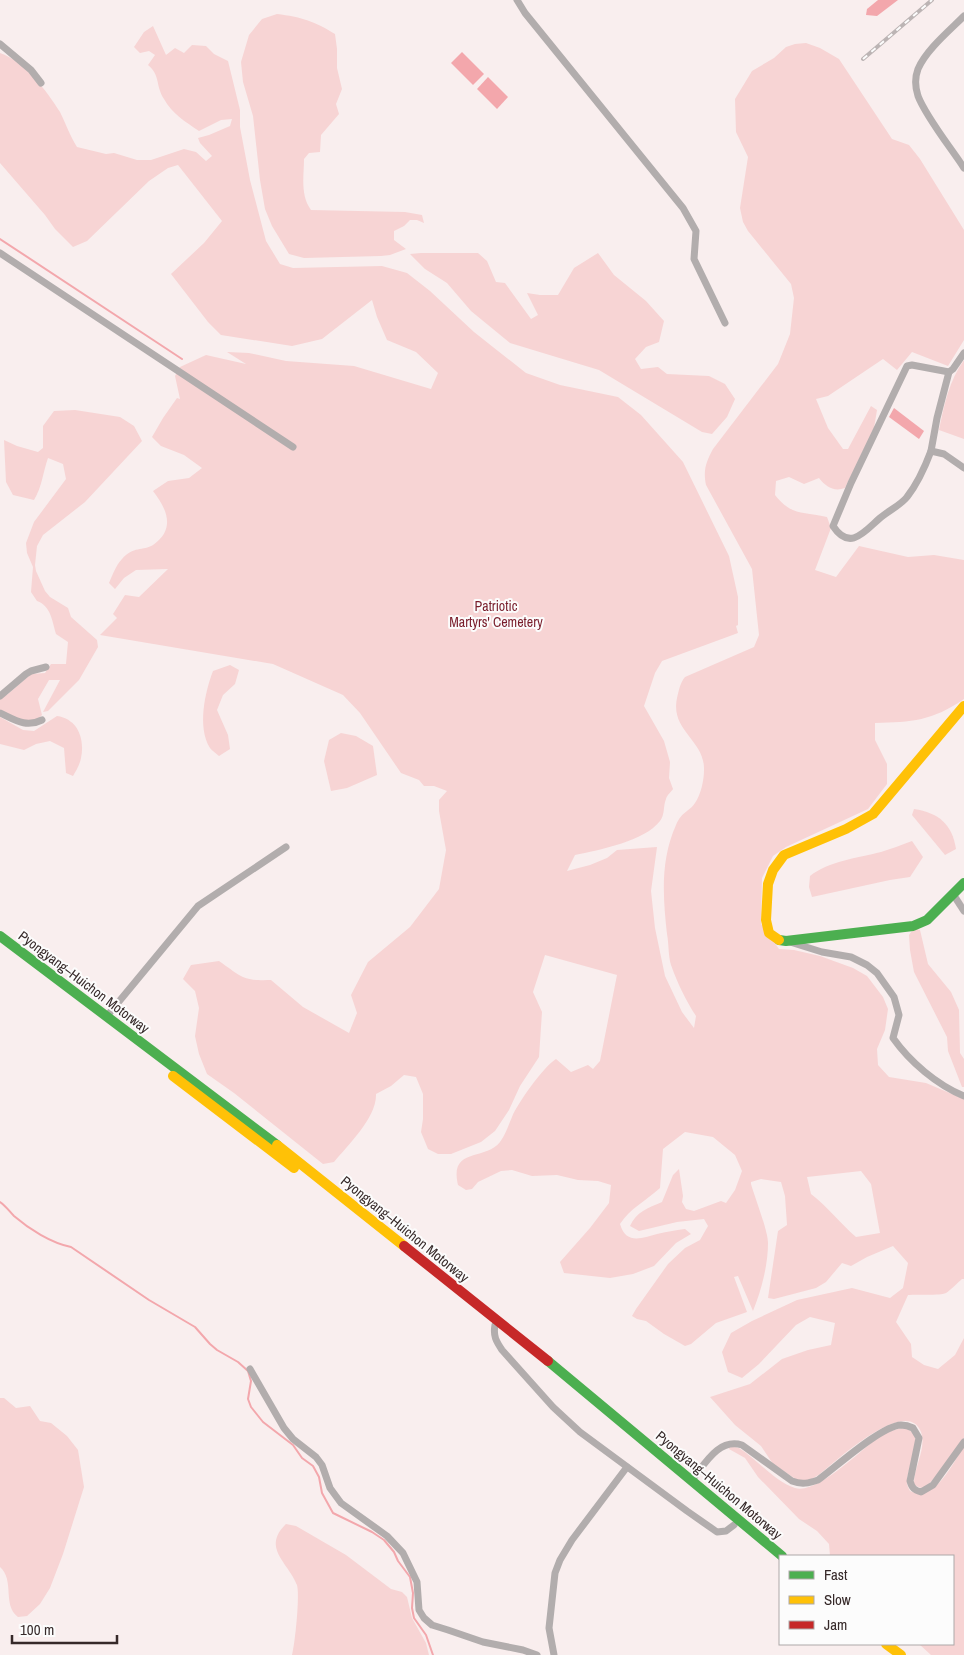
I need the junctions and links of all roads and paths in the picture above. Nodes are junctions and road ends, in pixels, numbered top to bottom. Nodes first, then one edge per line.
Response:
1 (517, 0) edge
2 (964, 16) edge
3 (0, 44) edge
4 (41, 83) dead end
5 (964, 168) edge
6 (0, 253) edge
7 (725, 323) dead end
8 (964, 353) edge
9 (949, 372) junction
10 (293, 447) dead end
11 (931, 452) junction
12 (964, 468) edge
13 (46, 667) dead end
14 (0, 696) edge
15 (964, 706) edge
16 (0, 713) edge
17 (42, 720) dead end
18 (286, 846) dead end
19 (964, 884) edge
20 (953, 894) junction
21 (964, 911) edge
22 (0, 936) edge
23 (786, 942) junction
24 (0, 944) edge
25 (106, 1016) junction
26 (964, 1096) edge
27 (495, 1325) junction
28 (250, 1369) dead end
29 (964, 1442) edge
30 (627, 1467) junction
31 (691, 1481) junction
32 (734, 1525) junction
33 (781, 1555) edge
34 (779, 1562) edge
35 (880, 1645) edge
36 (887, 1645) edge
37 (537, 1655) edge
38 (554, 1655) edge
39 (893, 1655) edge
40 (900, 1655) edge

1 - 7 street
2 - 5 street
3 - 4 street
6 - 10 street
8 - 9 street
9 - 11 street
9 - 11 street
11 - 12 street
13 - 14 street
15 - 23 main road
16 - 17 street
18 - 25 street
19 - 20 main road
20 - 21 street
20 - 23 main road
22 - 25 main road, Pyongyang–Huichon Motorway
23 - 26 street
24 - 27 main road, Pyongyang–Huichon Motorway
25 - 31 main road, Pyongyang–Huichon Motorway
27 - 30 street
27 - 32 main road, Pyongyang–Huichon Motorway
28 - 37 street
29 - 31 street
30 - 32 street
30 - 38 street
31 - 33 main road, Pyongyang–Huichon Motorway
32 - 34 main road, Pyongyang–Huichon Motorway
35 - 39 main road
36 - 40 main road

